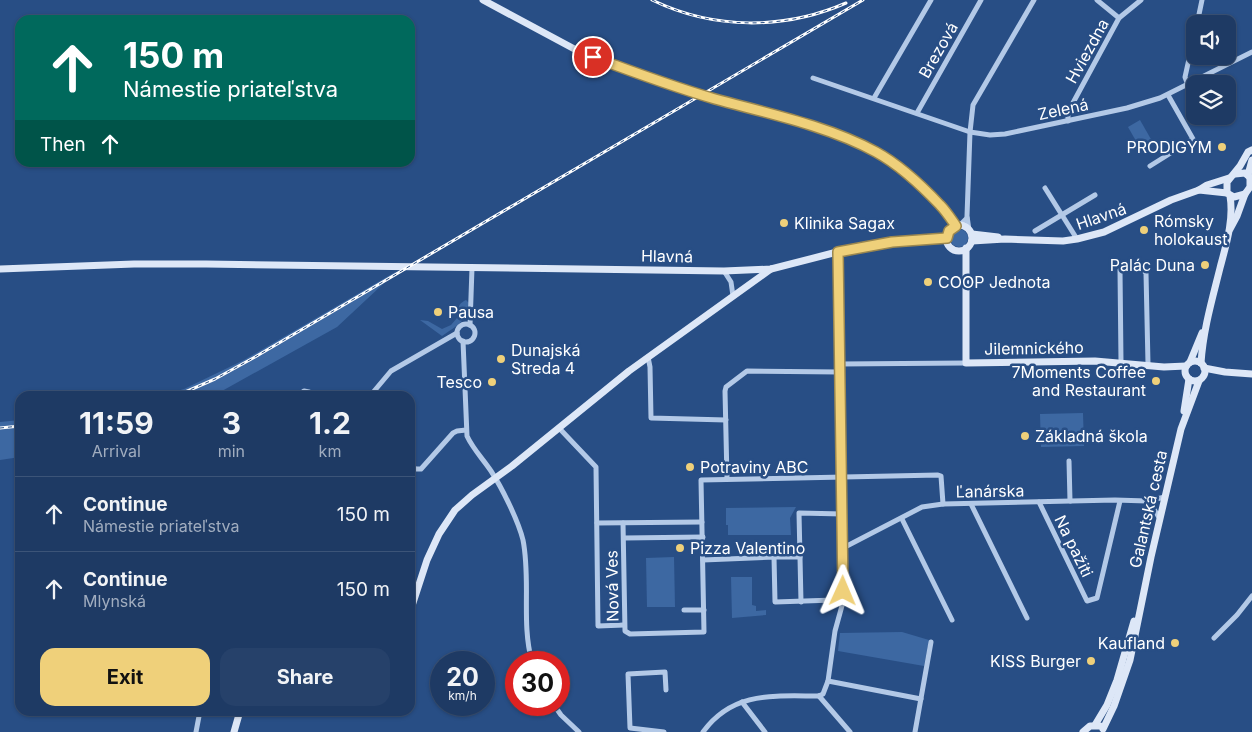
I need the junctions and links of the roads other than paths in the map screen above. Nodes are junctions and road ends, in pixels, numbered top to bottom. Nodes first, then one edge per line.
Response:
1 (482, 0) edge
2 (931, 0) edge
3 (981, 0) edge
4 (1034, 0) edge
5 (1097, 0) edge
6 (1141, 0) edge
7 (1202, 0) edge
8 (1199, 15) edge
9 (1119, 18) junction
10 (1252, 52) edge
11 (1187, 65) edge
12 (1207, 75) edge
13 (813, 78) dead end
14 (1186, 81) edge
15 (1186, 86) edge
16 (1168, 95) junction
17 (874, 98) junction
18 (917, 113) junction
19 (1068, 121) junction
20 (970, 132) junction
21 (1252, 150) edge
22 (1252, 160) edge
23 (1150, 166) dead end
24 (1232, 176) junction
25 (1250, 177) edge
26 (1045, 188) dead end
27 (1199, 190) junction
28 (1248, 192) edge
29 (1228, 194) junction
30 (1095, 195) dead end
31 (1062, 215) junction
32 (967, 218) junction
33 (956, 227) junction
34 (1230, 229) junction
35 (1035, 231) dead end
36 (971, 235) junction
37 (947, 238) junction
38 (1077, 239) junction
39 (966, 248) junction
40 (956, 250) junction
41 (838, 252) junction
42 (472, 268) junction
43 (771, 269) junction
44 (965, 269) junction
45 (0, 270) edge
46 (724, 271) junction
47 (733, 296) junction
48 (1206, 323) junction
49 (470, 325) junction
50 (457, 333) junction
51 (463, 341) junction
52 (648, 358) junction
53 (966, 362) junction
54 (1121, 362) junction
55 (840, 364) junction
56 (1148, 364) junction
57 (1188, 364) junction
58 (1203, 365) junction
59 (1164, 366) junction
60 (840, 372) junction
61 (1225, 372) junction
62 (1252, 374) edge
63 (1187, 377) junction
64 (1201, 379) junction
65 (374, 391) edge
66 (726, 420) junction
67 (1183, 421) junction
68 (559, 428) junction
69 (466, 430) junction
70 (1069, 461) dead end
71 (415, 468) edge
72 (496, 478) junction
73 (842, 478) junction
74 (727, 479) junction
75 (1165, 497) junction
76 (1120, 500) junction
77 (1070, 501) junction
78 (1147, 501) junction
79 (1039, 502) junction
80 (943, 504) junction
81 (971, 504) junction
82 (843, 514) junction
83 (902, 518) junction
84 (1160, 519) junction
85 (702, 522) junction
86 (620, 523) junction
87 (597, 524) junction
88 (624, 538) junction
89 (703, 538) junction
90 (844, 548) junction
91 (774, 557) junction
92 (800, 557) junction
93 (703, 560) junction
94 (1252, 596) edge
95 (415, 597) edge
96 (801, 602) junction
97 (843, 602) junction
98 (1140, 604) junction
99 (684, 610) dead end
100 (704, 610) junction
101 (1027, 618) dead end
102 (952, 620) dead end
103 (624, 625) junction
104 (1214, 638) dead end
105 (931, 642) dead end
106 (530, 651) edge
107 (828, 681) junction
108 (666, 690) dead end
109 (819, 696) junction
110 (920, 699) junction
111 (742, 702) junction
112 (199, 716) edge
113 (239, 716) edge
114 (562, 716) edge
115 (1095, 725) junction
116 (1104, 730) edge
117 (196, 732) edge
118 (234, 732) edge
119 (579, 732) edge
120 (664, 732) edge
121 (704, 732) edge
122 (765, 732) edge
123 (850, 732) edge
124 (915, 732) edge
125 (1083, 732) edge

1 - 33 main road
2 - 17 street
3 - 18 street, Brezová
4 - 20 street
5 - 9 street
6 - 9 street, Hviezdna
7 - 8 street
9 - 19 street, Hviezdna
10 - 12 street, Zelená
11 - 14 street
13 - 17 street, Zelená
15 - 16 street, Zelená
16 - 19 street, Zelená
16 - 23 street
17 - 18 street, Zelená
18 - 20 street, Zelená
19 - 20 street, Zelená
20 - 32 street
21 - 24 main road
22 - 25 main road
24 - 25 main road
24 - 27 main road, Hlavná
24 - 29 main road
25 - 28 main road
26 - 31 street
27 - 29 main road
27 - 38 main road, Hlavná
28 - 29 main road
28 - 34 main road
29 - 34 main road
30 - 31 street
31 - 35 street
31 - 38 street
32 - 33 street
32 - 36 street
33 - 36 main road
33 - 37 main road
34 - 48 main road
36 - 38 main road, Hlavná
36 - 39 main road
37 - 40 main road
37 - 41 main road, Hlavná
39 - 40 main road
39 - 44 main road, Jilemnického
40 - 44 main road, Jilemnického
41 - 43 main road, Hlavná
41 - 55 street
42 - 45 main road, Hlavná
42 - 46 main road, Hlavná
42 - 49 street
43 - 46 main road, Hlavná
43 - 47 main road
44 - 53 main road, Jilemnického
46 - 47 street
47 - 52 main road
48 - 57 main road
48 - 58 main road
49 - 50 street
49 - 51 street
50 - 51 street
50 - 65 street
51 - 69 street
52 - 66 street
52 - 68 main road
53 - 54 main road, Jilemnického
53 - 55 street
54 - 56 main road, Jilemnického
54 - 56 street
55 - 60 street
56 - 59 main road, Jilemnického
57 - 58 main road
57 - 59 main road, Jilemnického
57 - 63 main road
58 - 61 main road
58 - 64 main road
59 - 63 main road, Jilemnického
60 - 66 street
60 - 73 street
61 - 62 main road
61 - 64 main road
63 - 64 main road
63 - 67 main road, Galantská cesta
64 - 67 main road, Galantská cesta
66 - 74 street
67 - 75 main road, Galantská cesta
68 - 72 main road
68 - 87 street
69 - 71 street
69 - 72 street
70 - 77 street
72 - 95 main road
72 - 106 street
73 - 74 street, Nová Ves
73 - 80 street, Nová Ves
73 - 82 street
74 - 85 street, Nová Ves
75 - 78 street, Ľanárska
75 - 84 main road, Galantská cesta
76 - 77 street, Ľanárska
76 - 78 street, Ľanárska
76 - 79 street, Na pažiti
77 - 79 street, Ľanárska
78 - 84 street
79 - 81 street, Ľanárska
80 - 81 street, Ľanárska
80 - 83 street, Ľanárska
81 - 101 street
82 - 90 street
82 - 92 street
83 - 90 street, Ľanárska
83 - 102 street
84 - 98 main road, Galantská cesta
85 - 86 street
85 - 89 street, Nová Ves
86 - 87 street
86 - 88 street, Nová Ves
87 - 103 street
88 - 89 street, Nová Ves
88 - 103 street, Nová Ves
89 - 93 street, Nová Ves
90 - 97 street
91 - 92 street
91 - 93 street
91 - 96 street
92 - 96 street
93 - 100 street, Nová Ves
94 - 104 street
96 - 97 street
97 - 107 street
98 - 115 main road, Galantská cesta
98 - 116 main road, Galantská cesta
99 - 100 street
100 - 103 street, Nová Ves
105 - 110 street
107 - 109 street
107 - 110 street
108 - 120 street
109 - 111 street
109 - 123 street
110 - 124 street
111 - 121 street
111 - 122 street
112 - 117 street
113 - 118 main road
114 - 119 street
115 - 116 main road, Galantská cesta
115 - 125 main road, Galantská cesta

